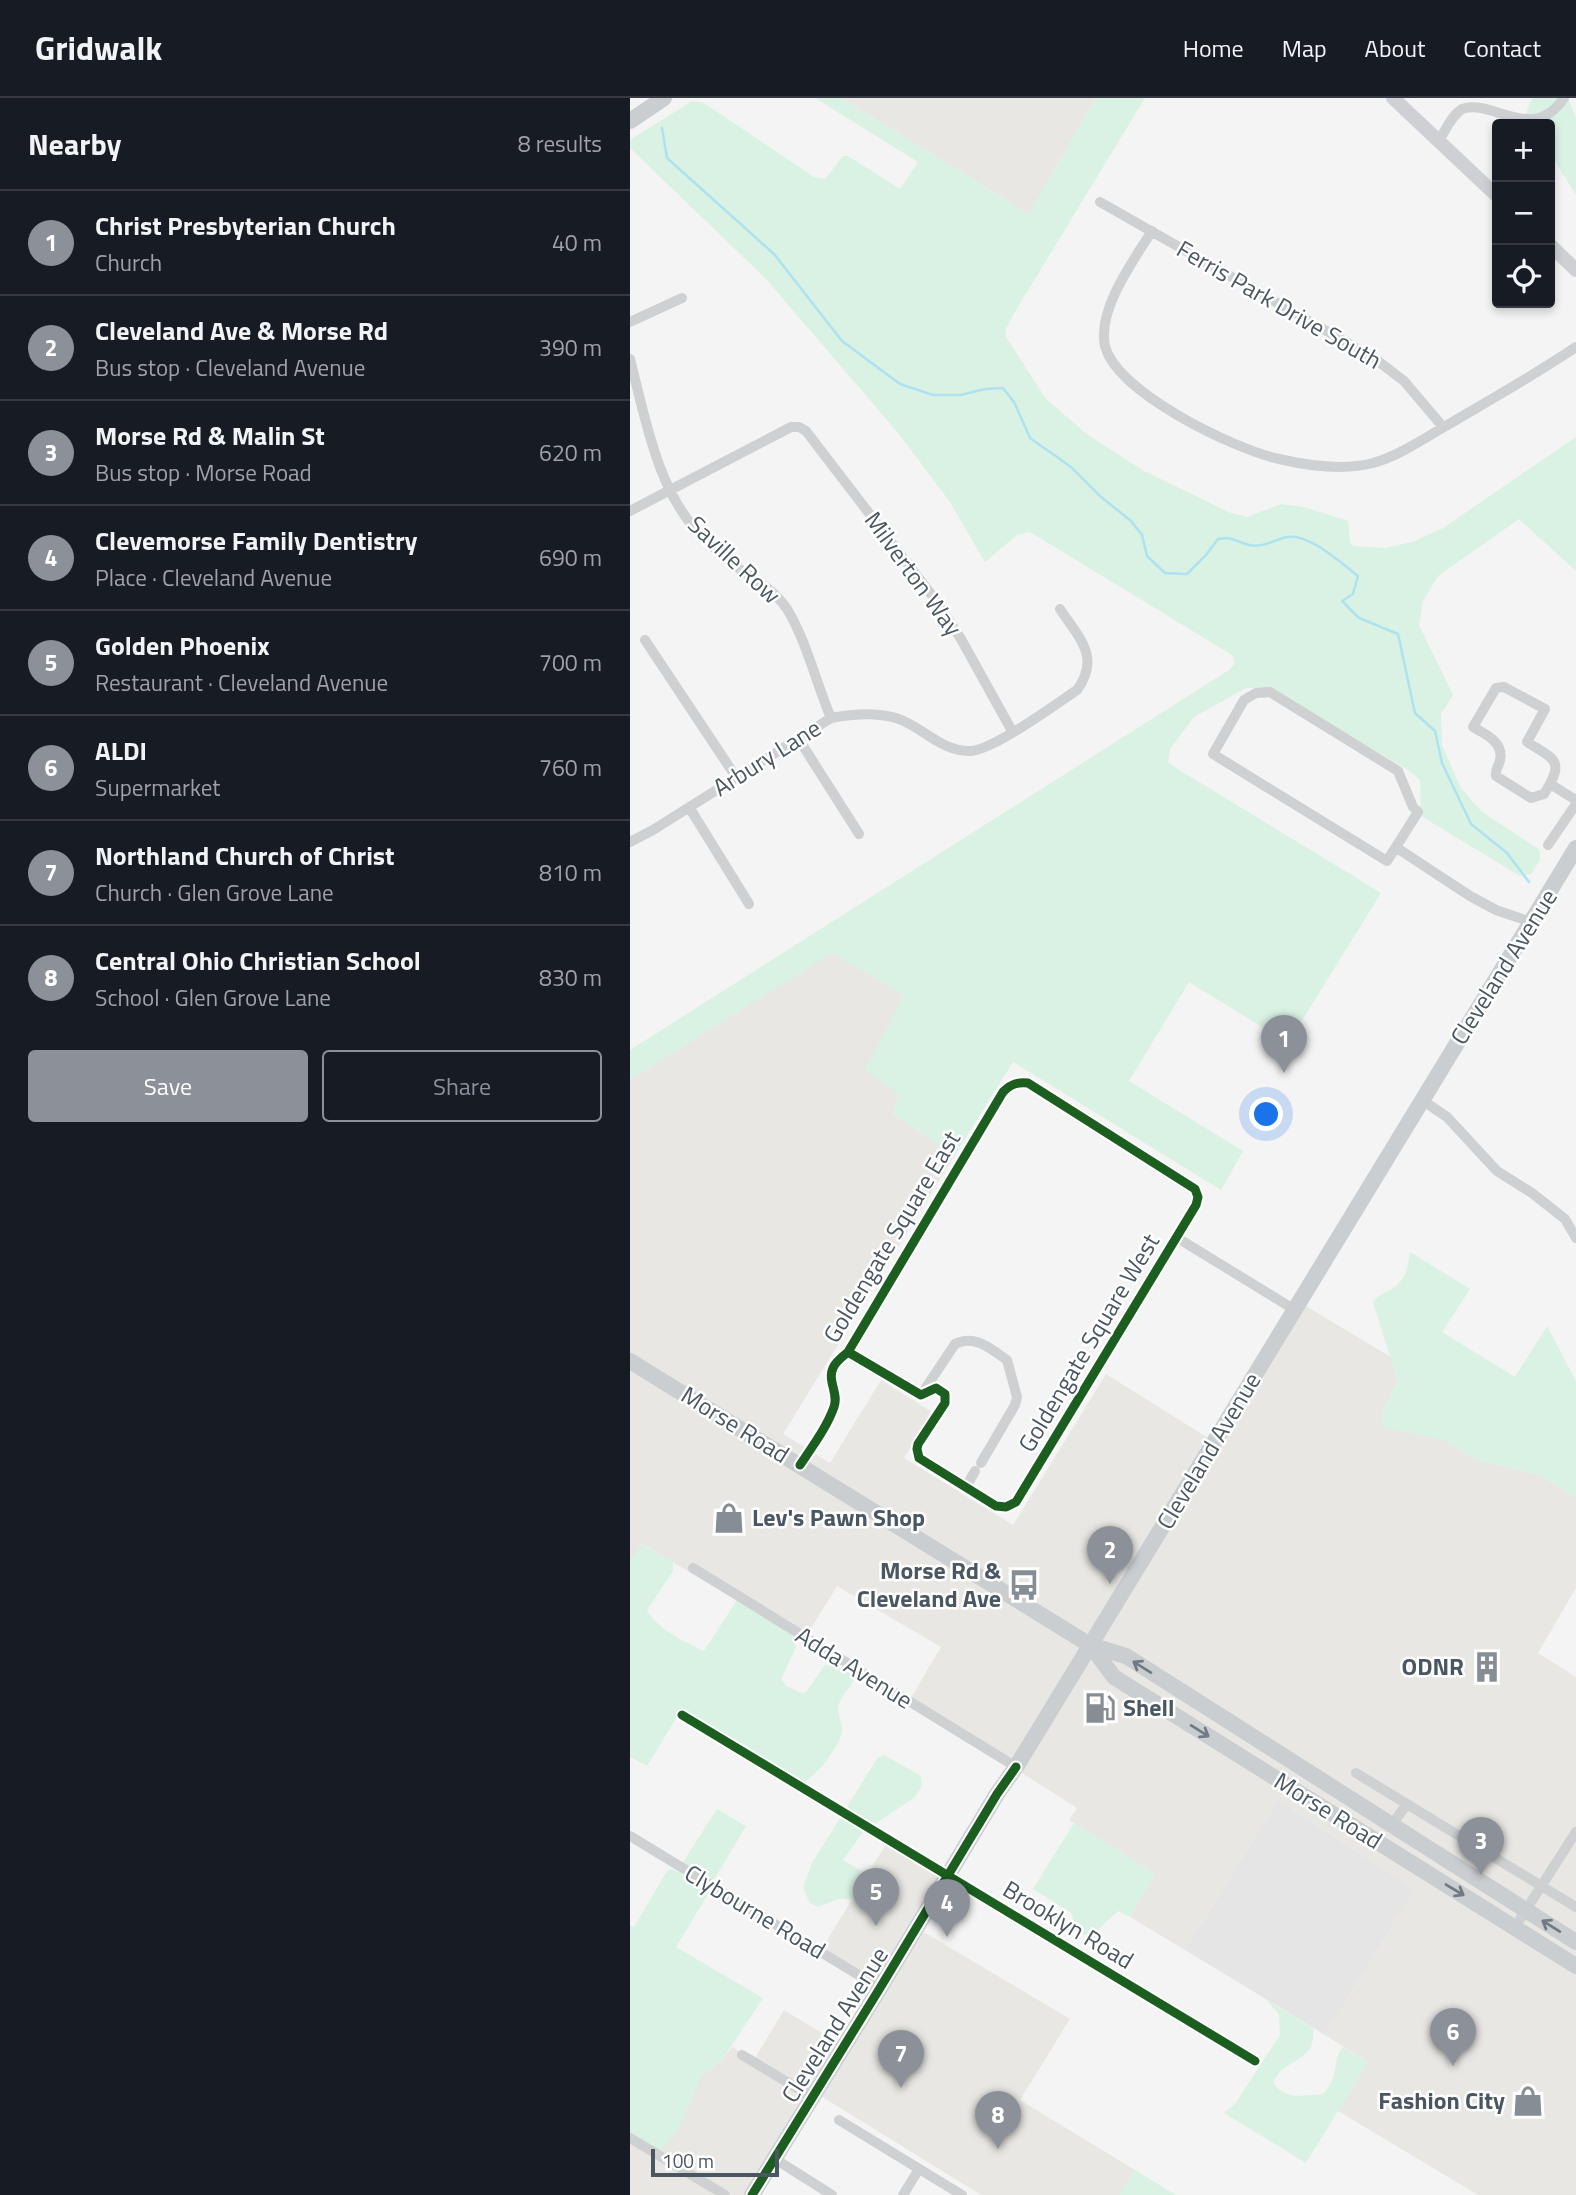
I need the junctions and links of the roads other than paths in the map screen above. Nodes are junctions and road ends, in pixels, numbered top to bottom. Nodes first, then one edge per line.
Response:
1 (664, 98) edge
2 (1393, 98) edge
3 (1564, 98) edge
4 (630, 121) edge
5 (1439, 141) junction
6 (1492, 191) edge
7 (1100, 202) dead end
8 (1152, 231) junction
9 (1555, 250) edge
10 (1576, 270) edge
11 (682, 298) dead end
12 (630, 322) edge
13 (1576, 347) edge
14 (630, 359) edge
15 (634, 389) edge
16 (1443, 427) junction
17 (670, 489) junction
18 (630, 511) edge
19 (1060, 609) dead end
20 (645, 640) dead end
21 (831, 718) junction
22 (1012, 732) junction
23 (798, 738) junction
24 (736, 777) junction
25 (1550, 784) junction
26 (1576, 802) edge
27 (689, 807) junction
28 (859, 834) dead end
29 (630, 842) edge
30 (1548, 845) dead end
31 (1397, 848) junction
32 (1576, 848) edge
33 (749, 904) dead end
34 (1531, 922) junction
35 (1028, 1083) joint
36 (1422, 1100) junction
37 (1576, 1212) edge
38 (1565, 1219) junction
39 (1176, 1237) junction
40 (1576, 1238) edge
41 (1295, 1310) junction
42 (848, 1352) junction
43 (630, 1361) edge
44 (921, 1395) junction
45 (800, 1465) junction
46 (966, 1487) junction
47 (693, 1569) dead end
48 (1090, 1644) junction
49 (682, 1714) dead end
50 (1016, 1768) junction
51 (1356, 1773) dead end
52 (1292, 1788) junction
53 (1407, 1804) junction
54 (1391, 1826) junction
55 (1576, 1832) edge
56 (630, 1836) edge
57 (1380, 1844) junction
58 (1462, 1871) junction
59 (948, 1876) junction
60 (1542, 1887) junction
61 (1576, 1908) edge
62 (1525, 1911) junction
63 (1515, 1927) junction
64 (1576, 1942) edge
65 (1576, 1966) edge
66 (880, 1988) junction
67 (742, 2055) dead end
68 (1255, 2061) dead end
69 (812, 2097) junction
70 (839, 2120) dead end
71 (630, 2138) edge
72 (775, 2159) junction
73 (919, 2169) junction
74 (725, 2195) edge
75 (752, 2195) edge
76 (832, 2195) edge
77 (903, 2195) edge
78 (962, 2195) edge

1 - 4 main road
2 - 5 main road
3 - 5 street
5 - 6 main road
7 - 8 street, Ferris Park Drive South
8 - 16 street, Ferris Park Drive South
8 - 16 street
9 - 10 main road
11 - 12 street
13 - 16 street
14 - 15 street, Saville Row
15 - 17 street, Saville Row
17 - 18 street
17 - 21 street, Saville Row
17 - 22 street, Milverton Way
19 - 22 street, Arbury Lane
20 - 24 street
21 - 22 street, Arbury Lane
21 - 23 street, Arbury Lane
23 - 24 street, Arbury Lane
23 - 28 street
24 - 27 street, Arbury Lane
25 - 25 street
25 - 26 street
26 - 30 street
27 - 29 street, Arbury Lane
27 - 33 street
31 - 31 street
31 - 34 street
32 - 34 main road, Cleveland Avenue
34 - 36 main road, Cleveland Avenue
35 - 39 street, Goldengate Square West
35 - 42 street, Goldengate Square East
36 - 38 street
36 - 41 main road, Cleveland Avenue
37 - 38 street
38 - 40 street
39 - 41 street
39 - 46 street, Goldengate Square West
41 - 48 main road, Cleveland Avenue
42 - 44 street
42 - 45 street, Goldengate Square East
43 - 45 main road, Morse Road
44 - 46 street
44 - 46 street
45 - 48 main road, Morse Road
47 - 50 street, Adda Avenue
48 - 50 main road, Cleveland Avenue
48 -> 52 main road, Morse Road
54 -> 48 main road, Morse Road
49 - 59 street, Brooklyn Road
50 - 59 main road, Cleveland Avenue
51 - 53 street
52 - 54 main road
52 - 57 main road, Morse Road
53 - 54 street
53 - 60 street
54 - 58 main road, Morse Road
55 - 60 street
56 - 66 street, Clybourne Road
57 - 58 main road
57 -> 63 main road, Morse Road
58 - 62 main road, Morse Road
59 - 66 main road, Cleveland Avenue
59 - 68 street, Brooklyn Road
60 - 61 street
60 - 62 street
62 - 63 street
64 -> 62 main road, Morse Road
63 - 65 main road, Morse Road
66 - 69 main road, Cleveland Avenue
67 - 69 street
69 - 72 main road, Cleveland Avenue
70 - 73 street
71 - 74 street
72 - 75 main road, Cleveland Avenue
72 - 76 street
73 - 77 street
73 - 78 street

